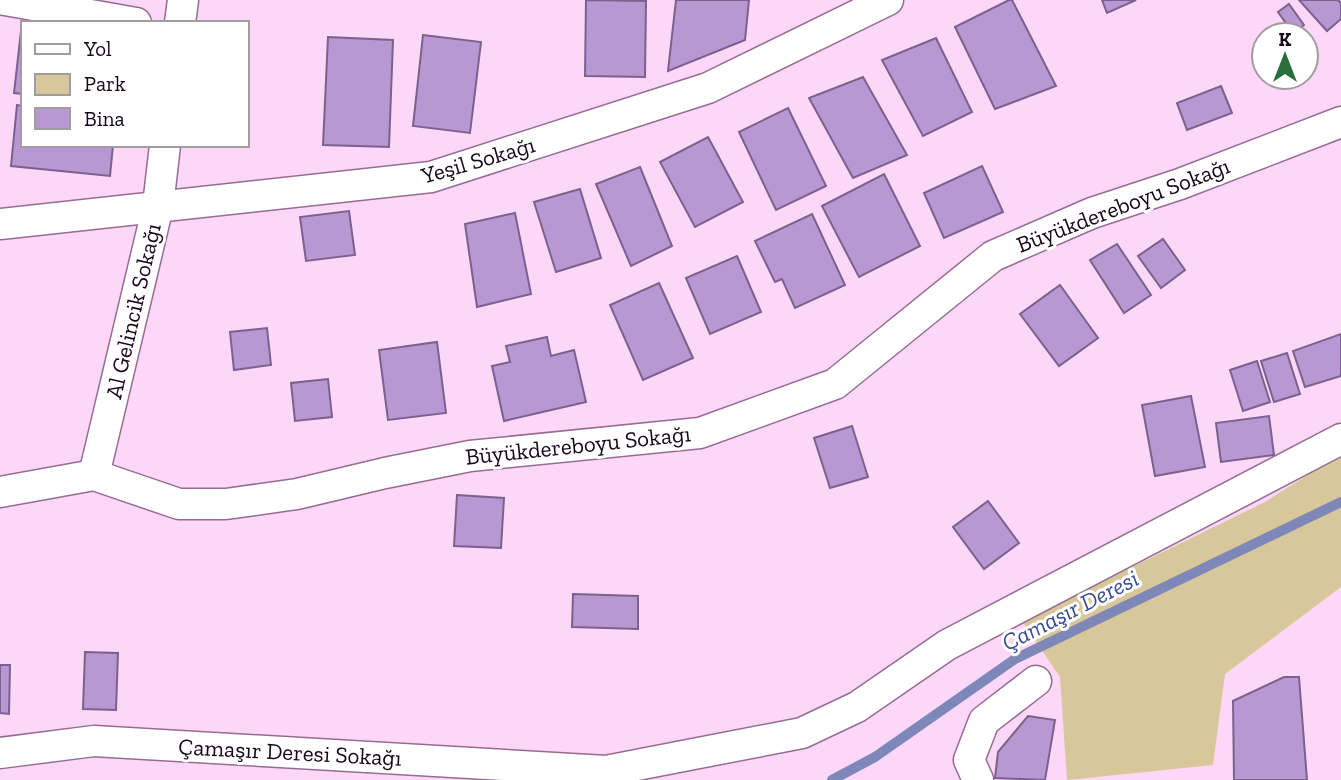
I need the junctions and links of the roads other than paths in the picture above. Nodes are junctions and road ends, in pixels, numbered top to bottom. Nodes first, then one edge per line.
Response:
1 (5, 0) edge
2 (183, 0) edge
3 (837, 0) edge
4 (888, 0) edge
5 (125, 21) edge
6 (180, 21) edge
7 (827, 29) junction
8 (1341, 122) edge
9 (165, 147) edge
10 (158, 206) junction
11 (0, 225) edge
12 (1341, 439) edge
13 (94, 475) junction
14 (0, 492) edge
15 (1036, 681) dead end
16 (0, 753) edge
17 (978, 780) edge

1 - 5 street
2 - 6 street
3 - 7 street
4 - 7 street, Yeşil Sokağı
7 - 10 street, Yeşil Sokağı
8 - 13 street, Büyükdereboyu Sokağı
9 - 10 street, Al Gelincik Sokağı
10 - 11 street, Yeşil Sokağı
10 - 13 street, Al Gelincik Sokağı
12 - 16 street, Çamaşır Deresi Sokağı
13 - 14 street, Büyükdereboyu Sokağı
15 - 17 street

